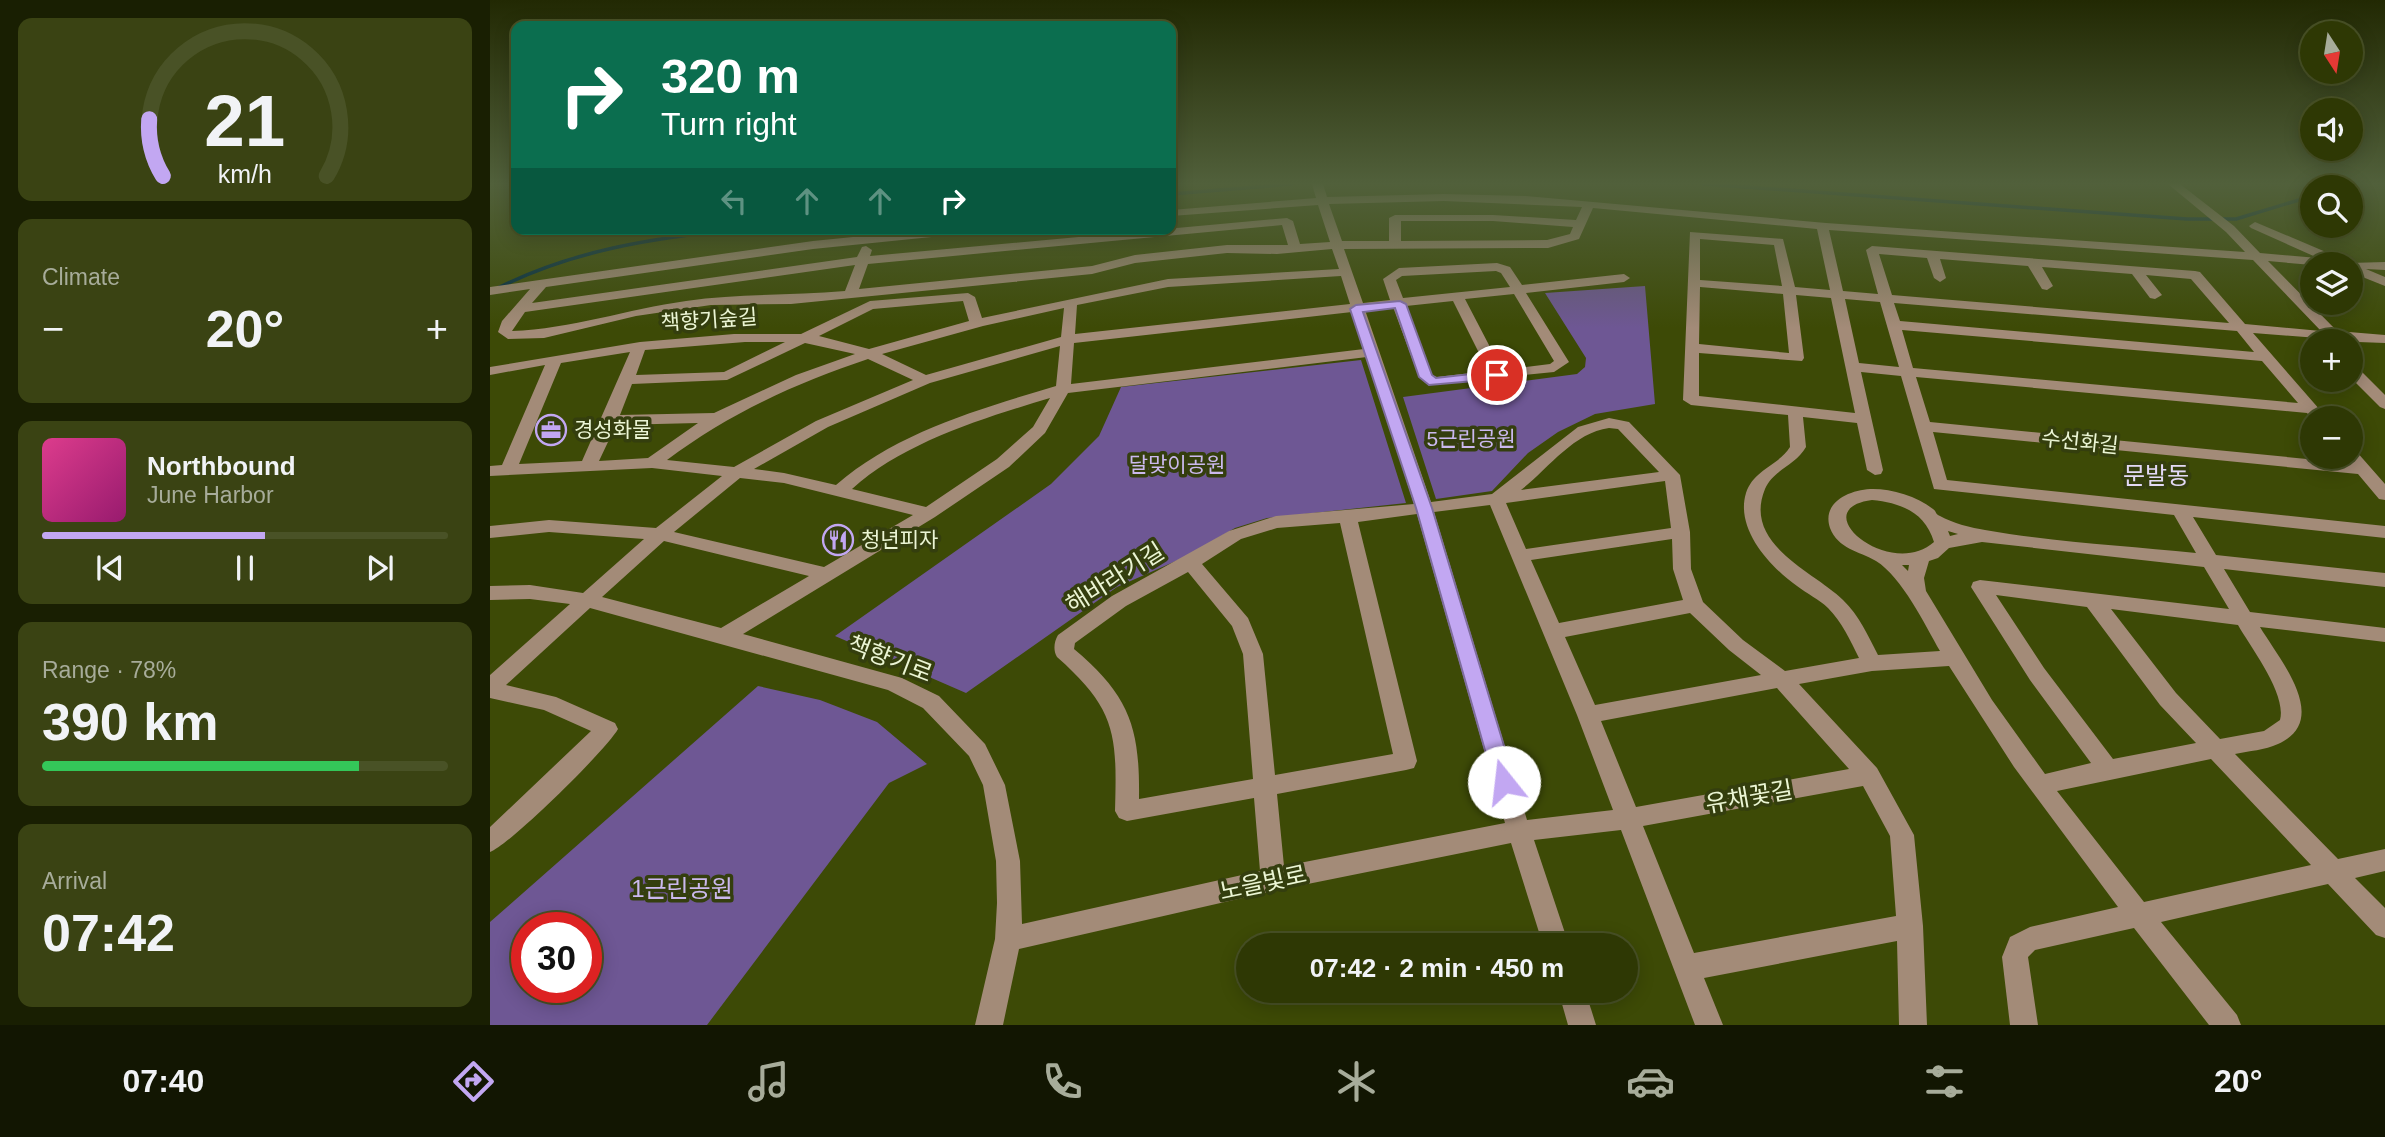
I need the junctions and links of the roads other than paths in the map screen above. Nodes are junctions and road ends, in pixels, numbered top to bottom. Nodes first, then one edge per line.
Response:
1 (1217, 232) edge
2 (1290, 232) edge
3 (1333, 232) edge
4 (1395, 232) edge
5 (1577, 232) edge
6 (1823, 232) edge
7 (1916, 232) edge
8 (2225, 232) edge
9 (2227, 232) edge
10 (2269, 232) edge
11 (904, 235) edge
12 (870, 238) junction
13 (1338, 245) junction
14 (1395, 245) junction
15 (1295, 248) junction
16 (1089, 250) edge
17 (2316, 252) edge
18 (1932, 255) junction
19 (2243, 255) junction
20 (2257, 256) junction
21 (862, 260) junction
22 (2300, 260) edge
23 (2033, 263) junction
24 (2363, 266) edge
25 (2385, 266) edge
26 (2136, 271) junction
27 (1346, 272) junction
28 (2363, 272) edge
29 (1624, 278) dead end
30 (1940, 278) dead end
31 (2385, 282) edge
32 (1694, 283) junction
33 (542, 284) junction
34 (2047, 286) dead end
35 (668, 287) junction
36 (1789, 290) junction
37 (490, 291) edge
38 (1520, 292) junction
39 (851, 293) junction
40 (1837, 294) junction
41 (2155, 295) dead end
42 (1458, 298) junction
43 (1886, 298) junction
44 (1071, 302) junction
45 (1400, 304) junction
46 (519, 309) junction
47 (659, 309) junction
48 (1356, 309) junction
49 (976, 321) junction
50 (1893, 325) junction
51 (2241, 328) junction
52 (2320, 329) edge
53 (2321, 329) edge
54 (2300, 335) edge
55 (1069, 339) junction
56 (2363, 339) edge
57 (2385, 339) edge
58 (803, 340) junction
59 (639, 346) junction
60 (1692, 348) junction
61 (1371, 352) junction
62 (870, 353) junction
63 (2266, 357) junction
64 (555, 359) junction
65 (2363, 366) edge
66 (1853, 367) junction
67 (490, 371) edge
68 (1907, 372) junction
69 (1497, 375) junction
70 (626, 380) junction
71 (925, 380) junction
72 (2363, 381) edge
73 (1063, 388) junction
74 (2385, 389) edge
75 (2385, 404) edge
76 (2308, 406) edge
77 (1795, 411) junction
78 (2300, 412) edge
79 (716, 418) junction
80 (1864, 419) junction
81 (610, 420) junction
82 (1923, 426) junction
83 (652, 463) junction
84 (2300, 463) edge
85 (588, 466) junction
86 (509, 469) junction
87 (2363, 469) edge
88 (1875, 470) junction
89 (490, 471) edge
90 (736, 473) junction
91 (1672, 475) junction
92 (841, 490) junction
93 (2385, 495) edge
94 (1860, 496) junction
95 (1496, 499) junction
96 (1901, 499) junction
97 (1424, 508) junction
98 (2181, 512) junction
99 (929, 513) junction
100 (1348, 517) junction
101 (1937, 521) junction
102 (2385, 531) edge
103 (490, 532) edge
104 (1681, 532) junction
105 (660, 534) junction
106 (1982, 536) junction
107 (1943, 543) junction
108 (1519, 555) junction
109 (1884, 557) junction
110 (1920, 559) junction
111 (2210, 561) junction
112 (1190, 563) junction
113 (825, 574) junction
114 (2385, 580) edge
115 (1916, 591) junction
116 (490, 593) edge
117 (587, 600) junction
118 (2093, 600) junction
119 (1694, 605) junction
120 (2245, 619) junction
121 (1552, 632) junction
122 (726, 635) junction
123 (2383, 638) edge
124 (1953, 658) junction
125 (1872, 663) junction
126 (1781, 679) junction
127 (490, 689) edge
128 (1588, 715) junction
129 (2216, 750) junction
130 (2108, 769) junction
131 (1869, 775) junction
132 (2040, 785) junction
133 (1265, 786) junction
134 (1628, 819) junction
135 (1519, 831) junction
136 (490, 841) edge
137 (2385, 860) edge
138 (2332, 872) junction
139 (1273, 880) junction
140 (2140, 915) junction
141 (1910, 926) junction
142 (2385, 926) edge
143 (1552, 933) edge
144 (1007, 939) junction
145 (1686, 968) junction
146 (1575, 1003) edge
147 (989, 1025) edge
148 (1582, 1025) edge
149 (1709, 1025) edge
150 (1913, 1025) edge
151 (2024, 1025) edge
152 (2227, 1025) edge

1 - 16 street
2 - 15 street
3 - 13 street
4 - 14 street
5 - 14 street
6 - 40 street
7 - 19 street
8 - 19 street
9 - 20 street
10 - 17 street
11 - 12 street
12 - 21 street
12 - 33 street
13 - 14 street
13 - 15 street
13 - 27 street
15 - 16 street
16 - 21 street
16 - 39 street
18 - 23 street
18 - 30 street
18 - 43 street
19 - 20 street
19 - 52 street
20 - 22 street
20 - 53 street
21 - 35 street
21 - 39 street
23 - 26 street
23 - 34 street
24 - 25 street
26 - 41 street
26 - 51 street
27 - 44 street
27 - 48 street
28 - 31 street
29 - 38 street
32 - 36 street
32 - 36 street
32 - 60 street
33 - 37 street
33 - 46 street
35 - 46 street
35 - 47 street
36 - 40 street
36 - 60 street
38 - 42 street
38 - 45 street
38 - 69 street
39 - 47 street
40 - 43 street
40 - 66 street
42 - 45 street
42 - 69 street
43 - 50 street
43 - 51 street
44 - 49 street
44 - 55 street
45 - 48 street
45 - 69 street
46 - 47 street
48 - 55 street
48 - 61 street
49 - 58 street
49 - 62 street
50 - 63 street
50 - 68 street
51 - 54 street
51 - 63 street
55 - 71 street
55 - 73 street
56 - 57 street
58 - 59 street, 책향기숲길
58 - 62 street, 책향기숲길
58 - 70 street
59 - 64 street, 책향기숲길
59 - 70 street
60 - 77 street
61 - 73 street
61 - 97 street
62 - 71 street, 책향기숲길
62 - 79 street
63 - 76 street
64 - 67 street, 책향기숲길
64 - 86 street
65 - 74 street
66 - 68 street
66 - 80 street
68 - 78 street
68 - 82 street
70 - 81 street
71 - 90 street
72 - 75 street
73 - 92 street
73 - 99 street
77 - 80 street
77 - 125 street
79 - 81 street
79 - 83 street
80 - 88 street
81 - 85 street
82 - 84 street, 수선화길
82 - 98 street
83 - 85 street
83 - 90 street
85 - 86 street
86 - 89 street
87 - 93 street
88 - 94 street
88 - 96 street
90 - 92 street
90 - 105 street
91 - 95 street
91 - 95 street
91 - 104 street
92 - 99 street
94 - 96 street
94 - 109 street
95 - 97 street
95 - 108 street
96 - 101 street
97 - 100 street, 해바라기길
97 - 135 street
98 - 102 street
98 - 111 street
99 - 113 street
100 - 112 street, 해바라기길
100 - 133 street, 해바라기길
101 - 106 street
101 - 107 street
103 - 105 street
104 - 108 street
104 - 119 street
105 - 113 street
105 - 117 street
106 - 107 street
106 - 111 street
107 - 110 street
108 - 121 street
109 - 110 street
109 - 115 street
110 - 115 street
111 - 114 street
111 - 120 street
112 - 133 street, 해바라기길
112 - 133 street, 해바라기길
113 - 122 street
115 - 124 street
116 - 117 street, 책향기로
117 - 122 street, 책향기로
117 - 127 street
118 - 120 street
118 - 129 street
118 - 130 street
119 - 121 street
119 - 126 street
120 - 123 street
120 - 129 street
121 - 128 street
122 - 144 street, 책향기로
124 - 125 street
124 - 132 street
125 - 126 street
126 - 128 street
126 - 131 street
127 - 136 street
128 - 134 street
129 - 130 street
129 - 138 street
130 - 132 street
131 - 134 street, 유채꽃길
131 - 141 street
132 - 140 street
133 - 139 street, 해바라기길
134 - 135 street, 유채꽃길
134 - 145 street
135 - 139 street, 노을빛로
135 - 143 street
137 - 138 street
138 - 140 street
138 - 142 street
139 - 144 street, 노을빛로
140 - 151 street
140 - 152 street
141 - 145 street
141 - 150 street
144 - 147 street, 책향기로
145 - 149 street
146 - 148 street

